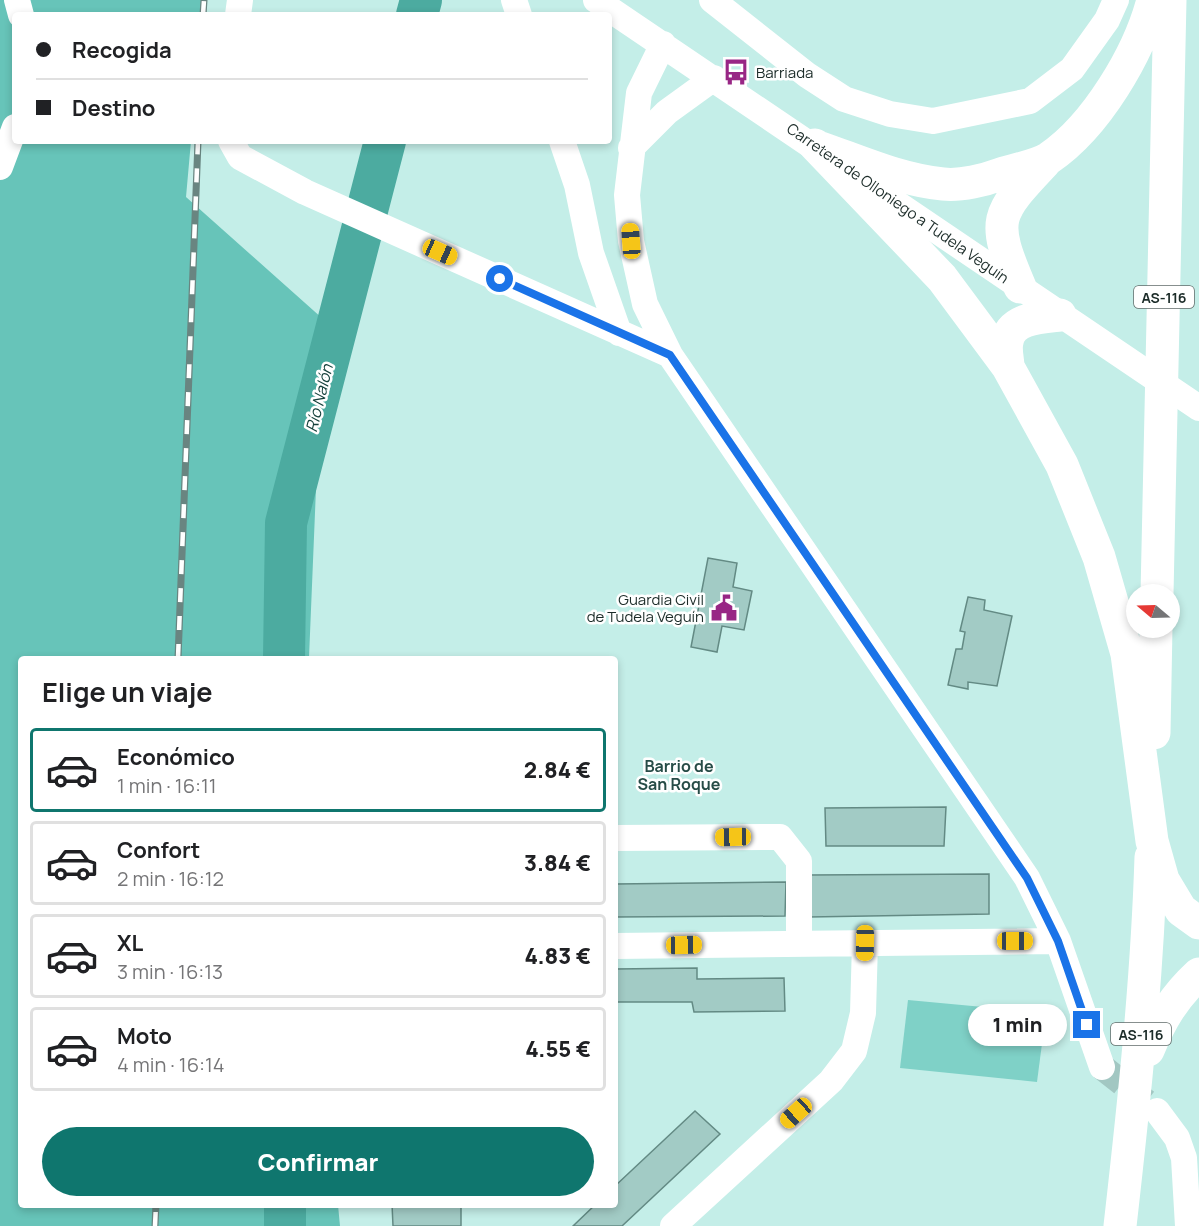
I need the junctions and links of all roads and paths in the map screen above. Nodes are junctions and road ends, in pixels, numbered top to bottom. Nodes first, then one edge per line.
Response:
1 (596, 0) edge
2 (712, 0) edge
3 (1116, 0) edge
4 (1153, 0) edge
5 (1170, 0) edge
6 (663, 44) junction
7 (714, 78) junction
8 (12, 135) edge
9 (233, 144) edge
10 (563, 144) edge
11 (815, 145) junction
12 (631, 148) junction
13 (1048, 158) junction
14 (0, 166) edge
15 (1020, 287) junction
16 (1060, 315) junction
17 (620, 333) junction
18 (670, 355) junction
19 (1008, 367) junction
20 (1199, 408) edge
21 (1157, 584) edge
22 (1156, 638) edge
23 (618, 838) edge
24 (1152, 841) junction
25 (1199, 923) edge
26 (1058, 941) junction
27 (865, 943) junction
28 (799, 944) junction
29 (618, 946) edge
30 (1199, 974) edge
31 (1102, 1067) tunnel mouth
32 (1138, 1074) junction
33 (1157, 1111) tunnel mouth
34 (674, 1226) edge
35 (1120, 1226) edge
36 (1188, 1226) edge

1 - 6 street, Carretera de Olloniego a Tudela Veguín
2 - 3 street
4 - 13 main road
5 - 21 main road, AS-116
6 - 7 street, Carretera de Olloniego a Tudela Veguín
6 - 12 street
7 - 11 street, Carretera de Olloniego a Tudela Veguín
7 - 12 street
8 - 14 street
9 - 17 street
10 - 17 street
11 - 13 main road
11 - 15 street, Carretera de Olloniego a Tudela Veguín
11 - 19 main road
12 - 18 street
13 - 15 main road
15 - 16 street, Carretera de Olloniego a Tudela Veguín
16 - 19 main road
16 - 20 street, Carretera de Olloniego a Tudela Veguín
17 - 18 street
18 - 26 street
19 - 24 main road
22 - 24 main road, AS-116
23 - 28 street
24 - 25 main road
24 - 32 main road, AS-116
26 - 27 street
26 - 31 street
27 - 28 street
27 - 34 street
28 - 29 street
30 - 32 main road
32 - 35 main road, AS-116
33 - 36 street

